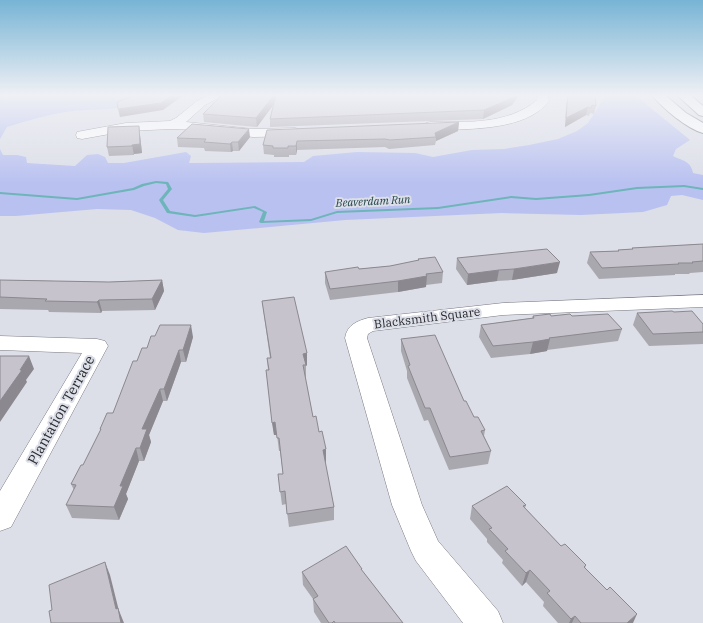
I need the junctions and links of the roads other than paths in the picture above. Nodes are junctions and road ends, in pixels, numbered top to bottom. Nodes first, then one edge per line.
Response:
1 (482, 124) edge
2 (172, 125) joint
3 (421, 127) edge
4 (304, 131) edge
5 (82, 135) dead end
6 (703, 300) edge
7 (0, 344) edge
8 (0, 518) edge
9 (485, 623) edge

1 - 3 street
2 - 4 street
2 - 5 street
6 - 9 street, Blacksmith Square
7 - 8 street, Plantation Terrace

